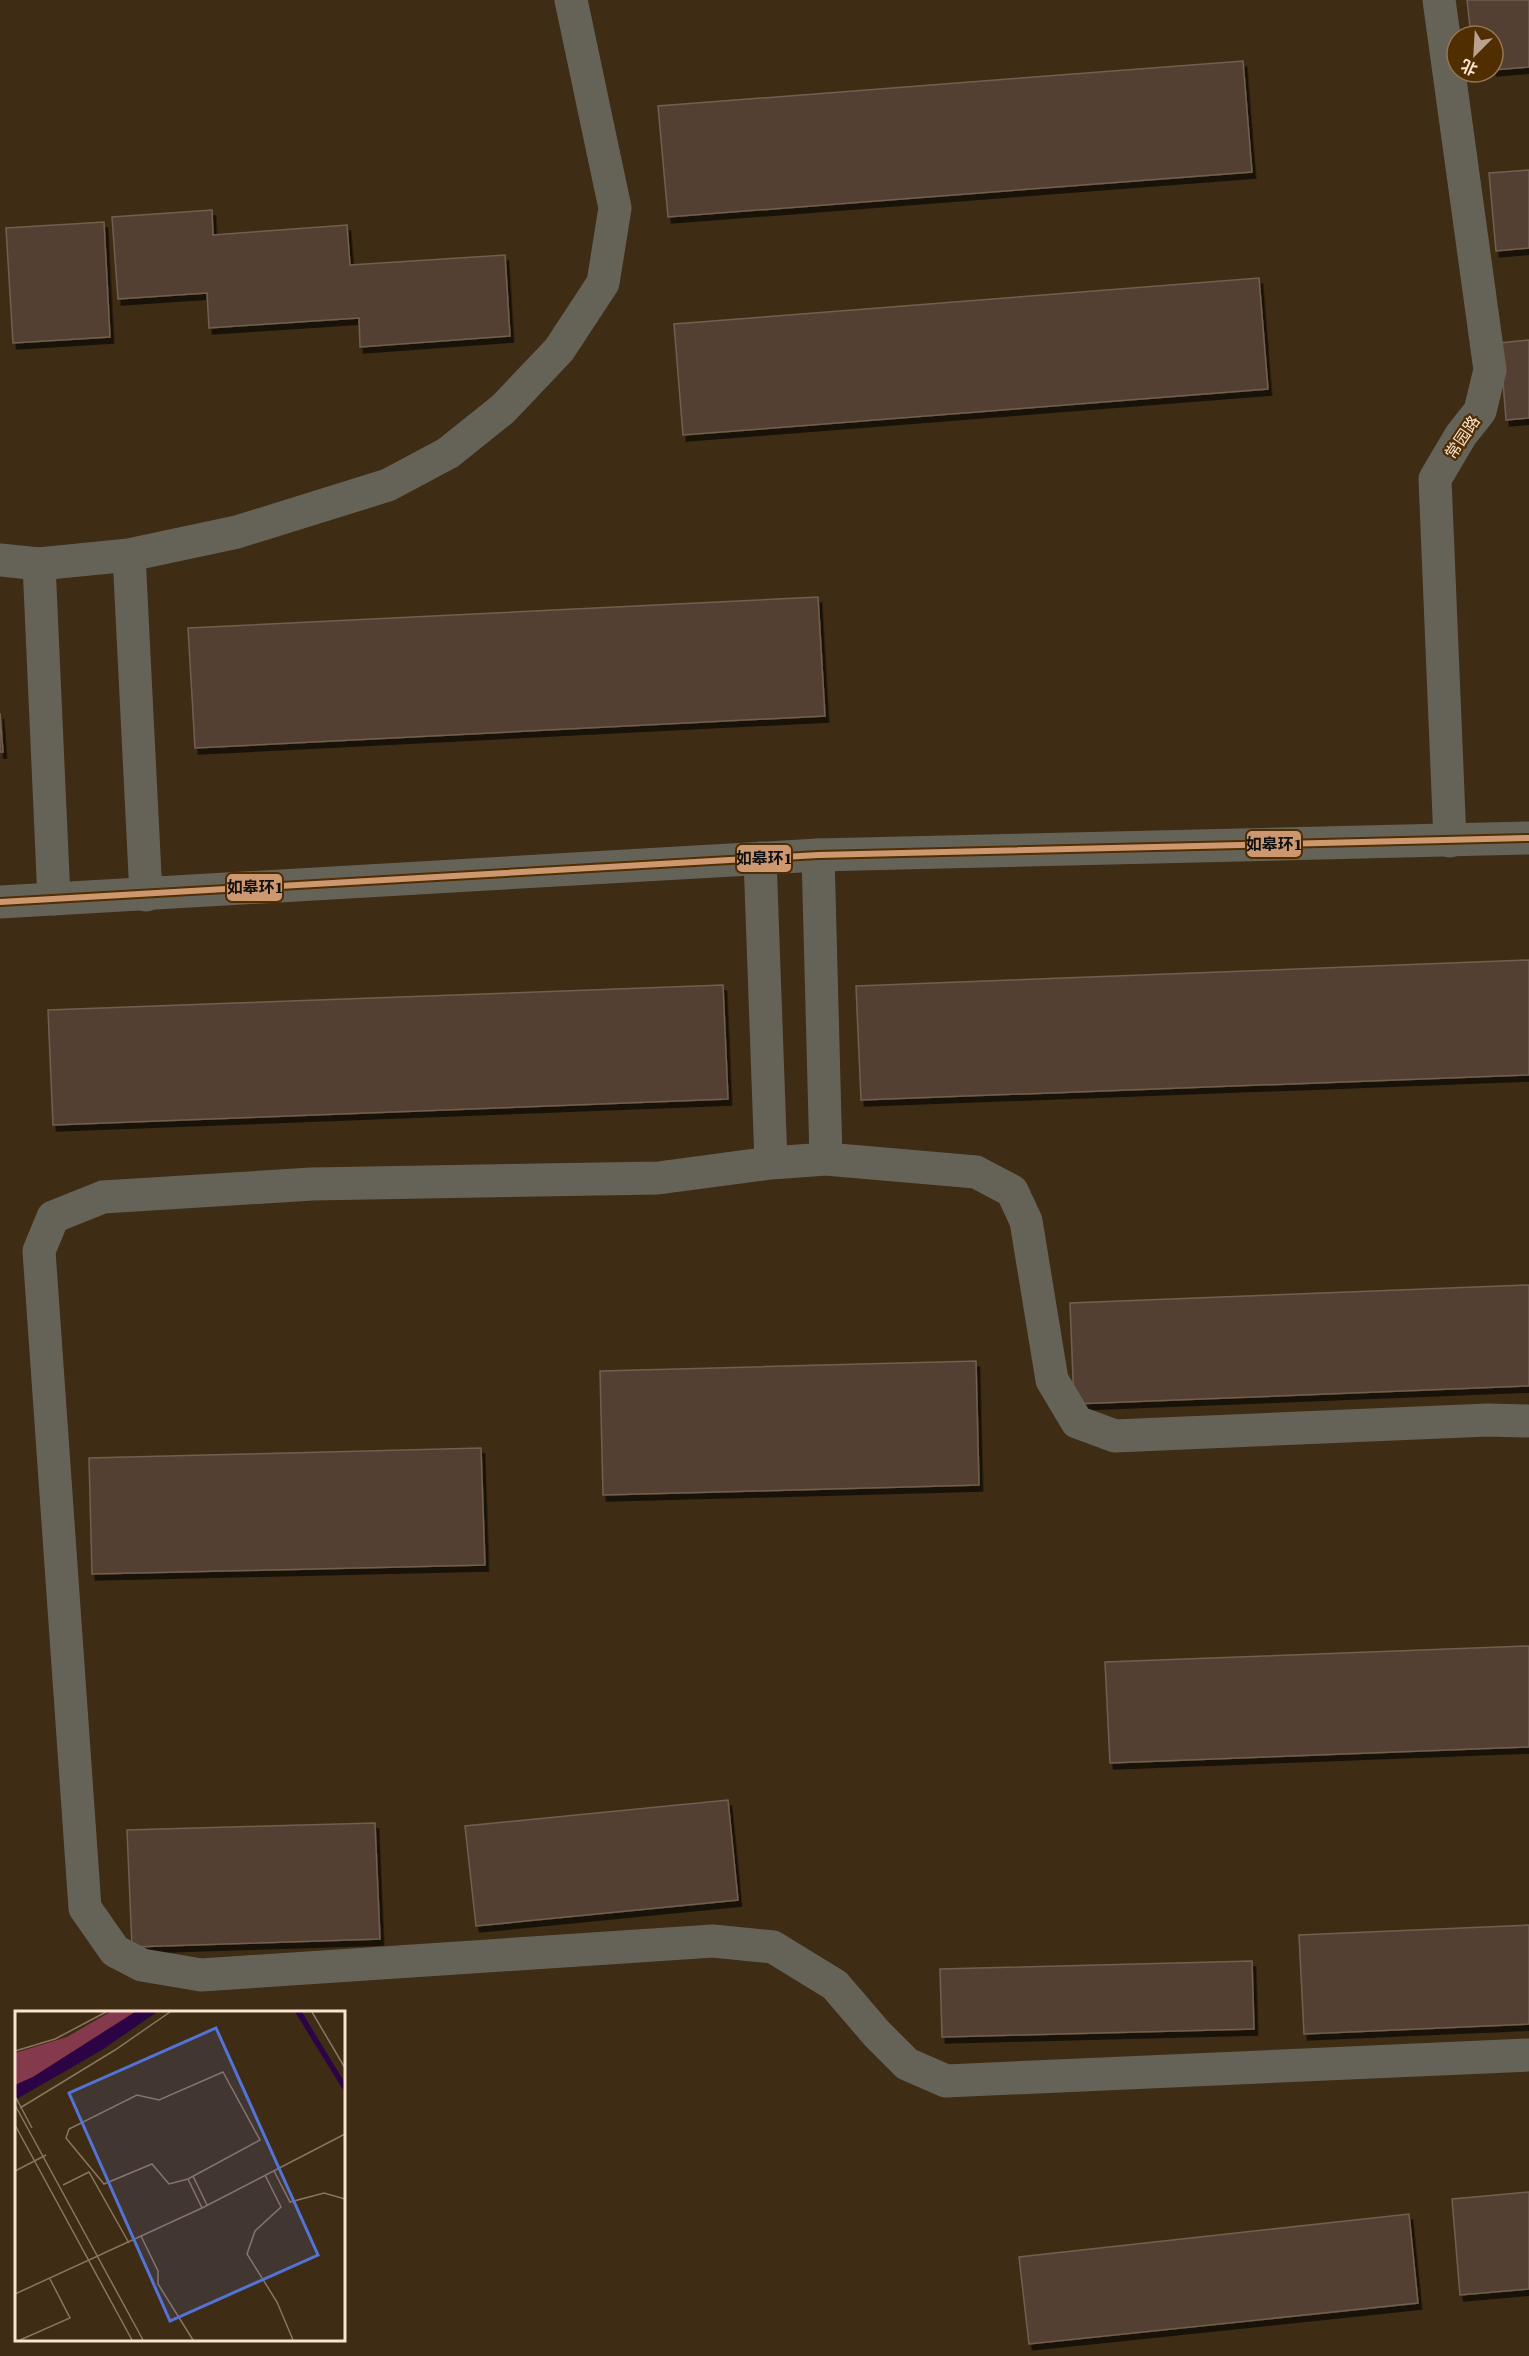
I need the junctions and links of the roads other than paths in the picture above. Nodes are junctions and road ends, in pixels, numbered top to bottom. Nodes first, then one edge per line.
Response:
1 (571, 0) edge
2 (1439, 0) edge
3 (129, 555) junction
4 (0, 560) edge
5 (39, 564) junction
6 (1529, 838) edge
7 (1449, 840) junction
8 (818, 855) junction
9 (760, 858) junction
10 (146, 895) junction
11 (54, 899) junction
12 (0, 902) edge
13 (826, 1159) junction
14 (771, 1162) junction
15 (1529, 1421) edge
16 (1529, 2055) edge

1 - 3 street
2 - 7 street, 常园路
3 - 5 street
3 - 10 street
4 - 5 street
5 - 11 street
6 - 7 street
7 - 8 street
8 - 9 street
8 - 13 street
9 - 10 street
9 - 14 street
10 - 11 street
11 - 12 street
13 - 14 street
13 - 15 street
14 - 16 street

